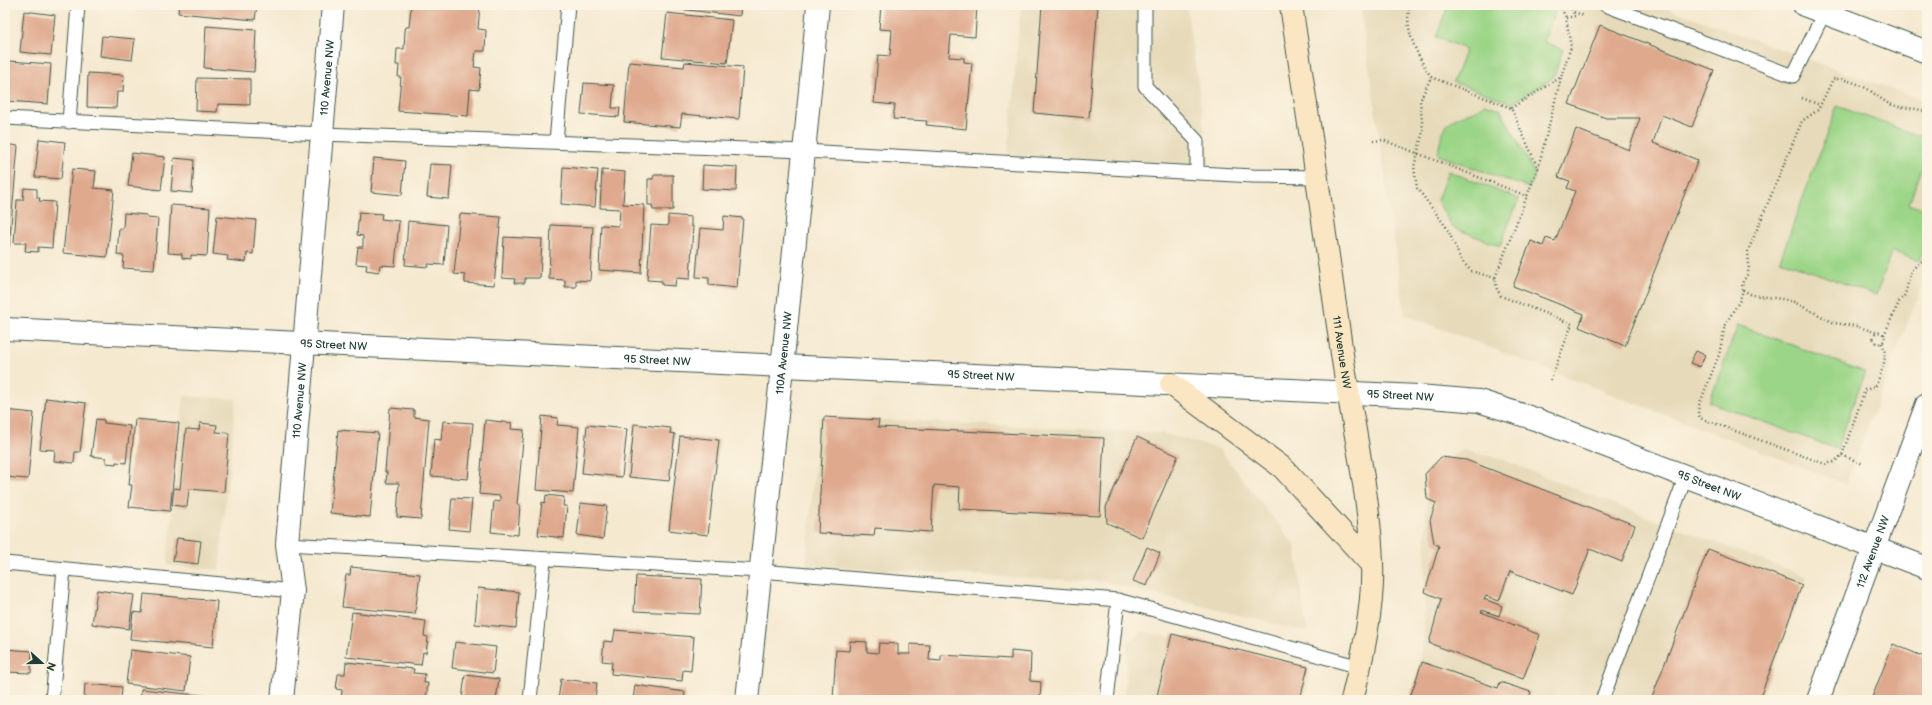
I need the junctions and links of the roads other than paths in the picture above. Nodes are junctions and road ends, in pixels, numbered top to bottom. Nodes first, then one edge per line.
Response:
1 (78, 5) edge
2 (333, 5) edge
3 (568, 5) edge
4 (818, 5) edge
5 (1145, 5) edge
6 (1291, 5) edge
7 (1605, 5) edge
8 (1804, 5) edge
9 (1824, 13) junction
10 (1927, 52) edge
11 (5, 118) edge
12 (69, 122) junction
13 (321, 134) junction
14 (556, 142) junction
15 (805, 152) junction
16 (1197, 172) junction
17 (1318, 177) junction
18 (5, 329) edge
19 (304, 344) junction
20 (781, 365) junction
21 (1171, 384) junction
22 (1348, 393) junction
23 (1927, 404) edge
24 (1686, 476) junction
25 (287, 544) junction
26 (1873, 548) junction
27 (544, 560) junction
28 (5, 563) edge
29 (1372, 565) junction
30 (1927, 568) edge
31 (64, 569) junction
32 (760, 571) junction
33 (293, 591) junction
34 (1118, 600) junction
35 (1360, 667) junction
36 (1604, 699) edge
37 (52, 700) edge
38 (282, 700) edge
39 (530, 700) edge
40 (747, 700) edge
41 (1107, 700) edge
42 (1352, 700) edge
43 (1818, 700) edge

1 - 12 lane
2 - 13 street, 110 Avenue NW
3 - 14 lane
4 - 15 street, 110A Avenue NW
5 - 16 lane
6 - 17 main road, 111 Avenue NW
7 - 9 lane
8 - 9 street
9 - 10 street
11 - 12 lane
12 - 13 lane
13 - 14 lane
13 - 19 street, 110 Avenue NW
14 - 15 lane
15 - 16 lane
15 - 20 street, 110A Avenue NW
16 - 17 lane
17 - 22 main road, 111 Avenue NW
18 - 19 street, 95 Street NW
19 - 20 street, 95 Street NW
19 - 25 street, 110 Avenue NW
20 - 21 street, 95 Street NW
20 - 32 street, 110A Avenue NW
21 - 22 street, 95 Street NW
21 - 29 main road
22 - 24 street, 95 Street NW
22 - 29 main road, 111 Avenue NW
23 - 26 street, 112 Avenue NW
24 - 26 street, 95 Street NW
24 - 36 lane
25 - 27 lane
25 - 33 street, 110 Avenue NW
26 - 30 street, 95 Street NW
26 - 43 street, 112 Avenue NW
27 - 32 lane
27 - 39 lane
28 - 31 lane
29 - 35 main road, 111 Avenue NW
31 - 33 lane
31 - 37 lane
32 - 34 lane
32 - 40 street, 110A Avenue NW
33 - 38 street, 110 Avenue NW
34 - 35 lane
34 - 41 lane
35 - 42 main road, 111 Avenue NW

